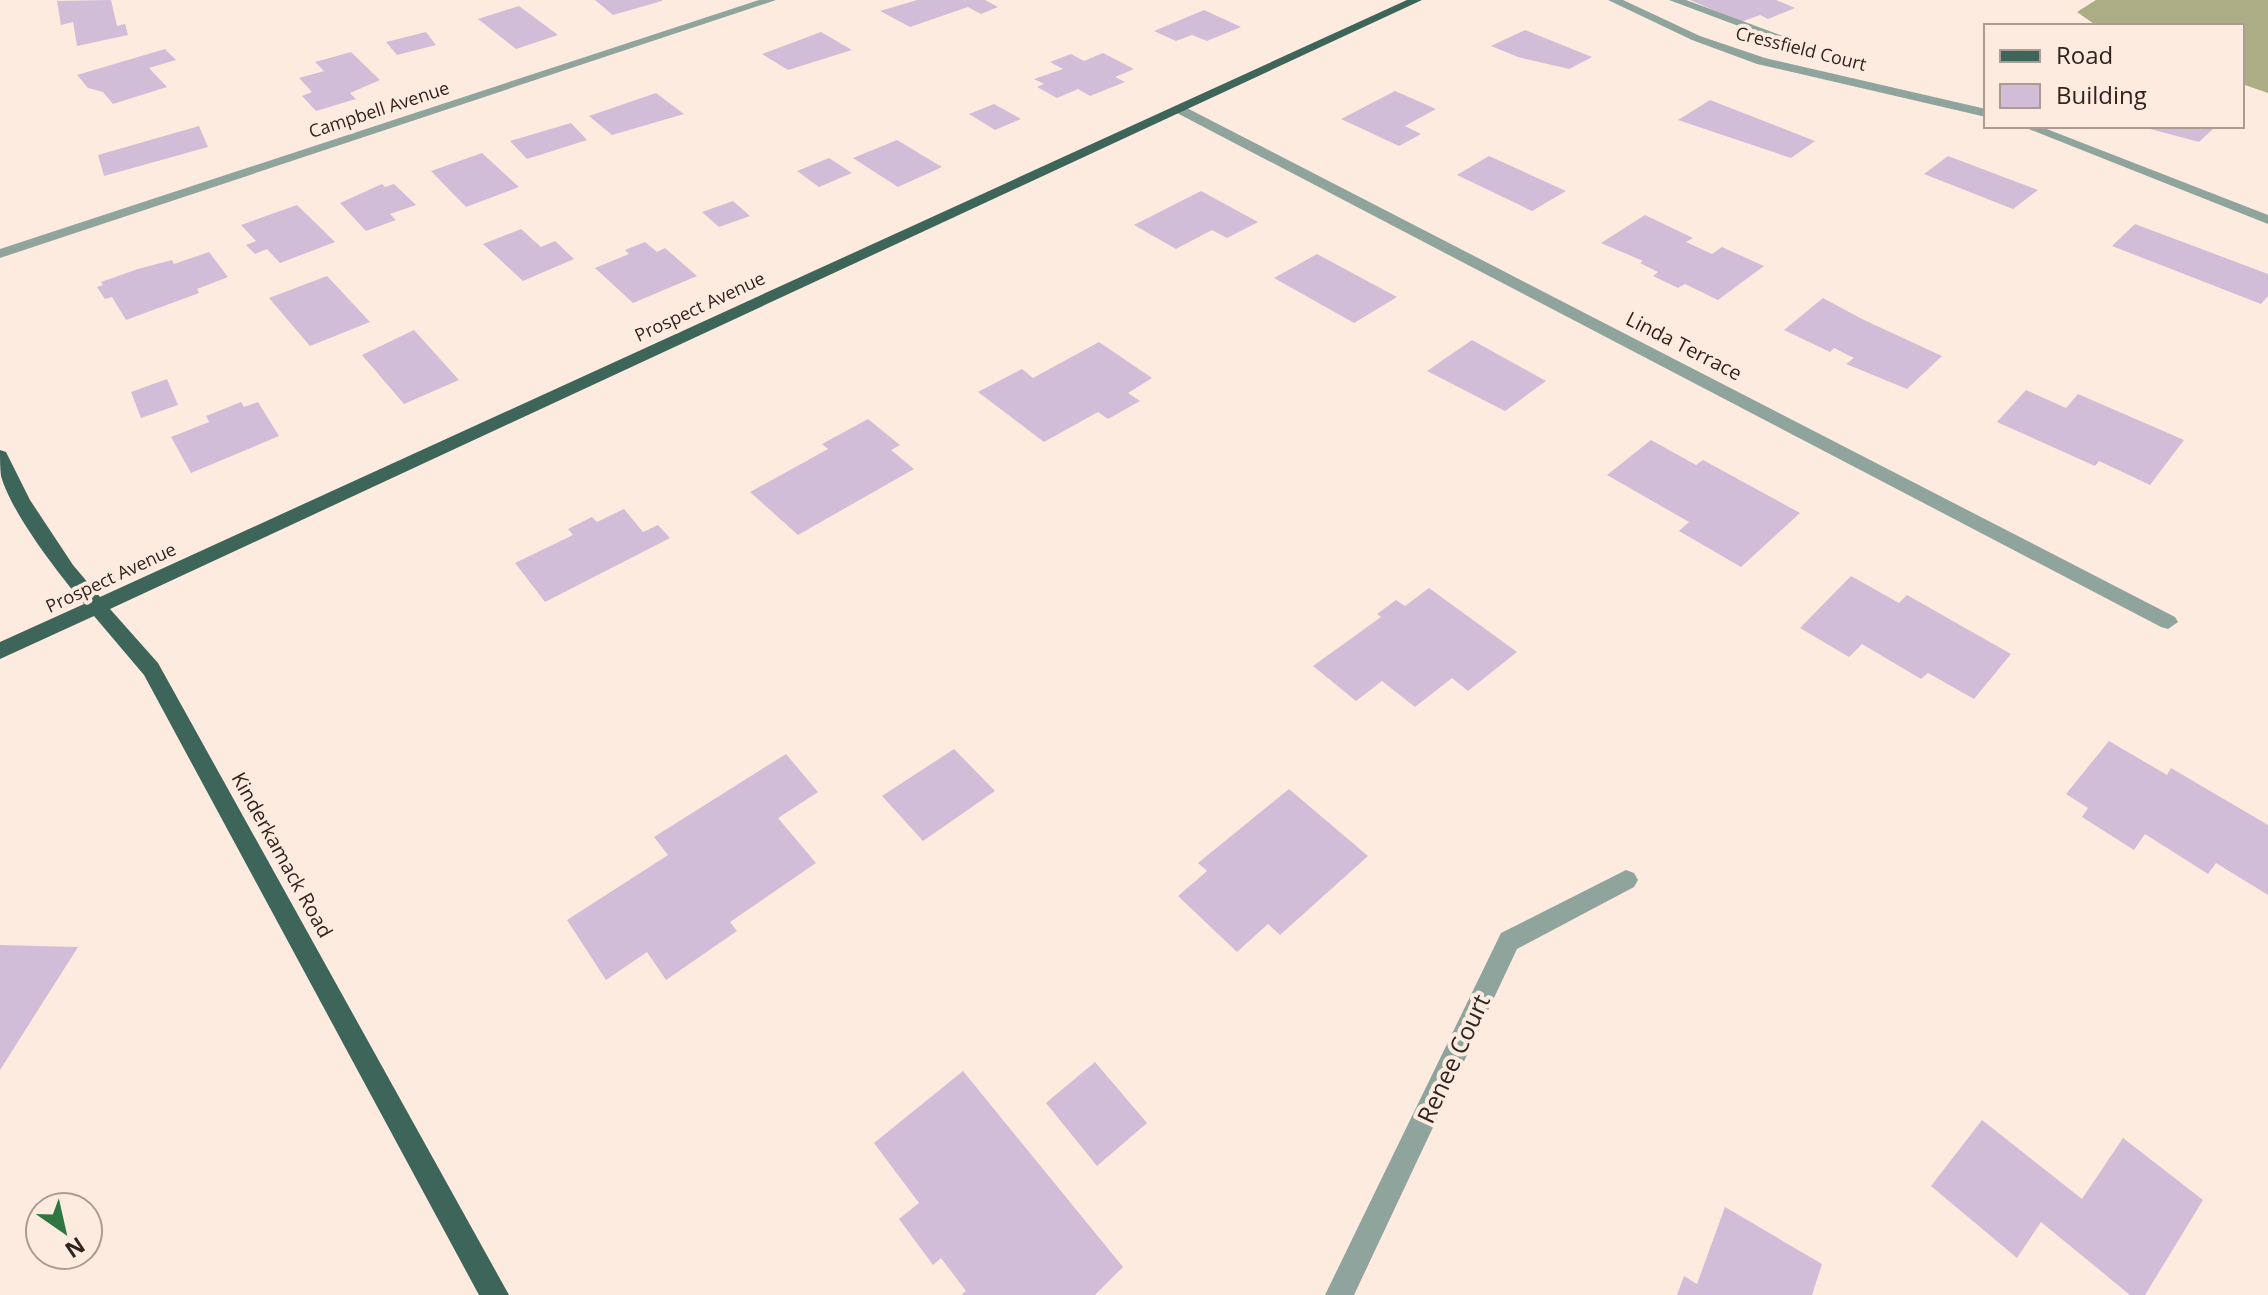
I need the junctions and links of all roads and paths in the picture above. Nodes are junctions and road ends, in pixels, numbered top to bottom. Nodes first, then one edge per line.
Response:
1 (770, 0) edge
2 (1416, 0) edge
3 (1614, 0) edge
4 (1675, 0) edge
5 (1812, 49) dead end
6 (1179, 109) junction
7 (1984, 113) edge
8 (2032, 128) edge
9 (2268, 220) edge
10 (0, 254) edge
11 (2, 465) edge
12 (96, 607) junction
13 (2168, 622) dead end
14 (0, 651) edge
15 (1626, 880) dead end
16 (495, 1295) edge
17 (1339, 1295) edge

1 - 10 street, Campbell Avenue
2 - 6 main road, Prospect Avenue
3 - 7 street, Cressfield Court
4 - 5 street
6 - 12 main road, Prospect Avenue
6 - 13 street, Linda Terrace
8 - 9 street
11 - 12 main road, Kinderkamack Road
12 - 14 main road, Prospect Avenue
12 - 16 main road, Kinderkamack Road
15 - 17 street, Renee Court

